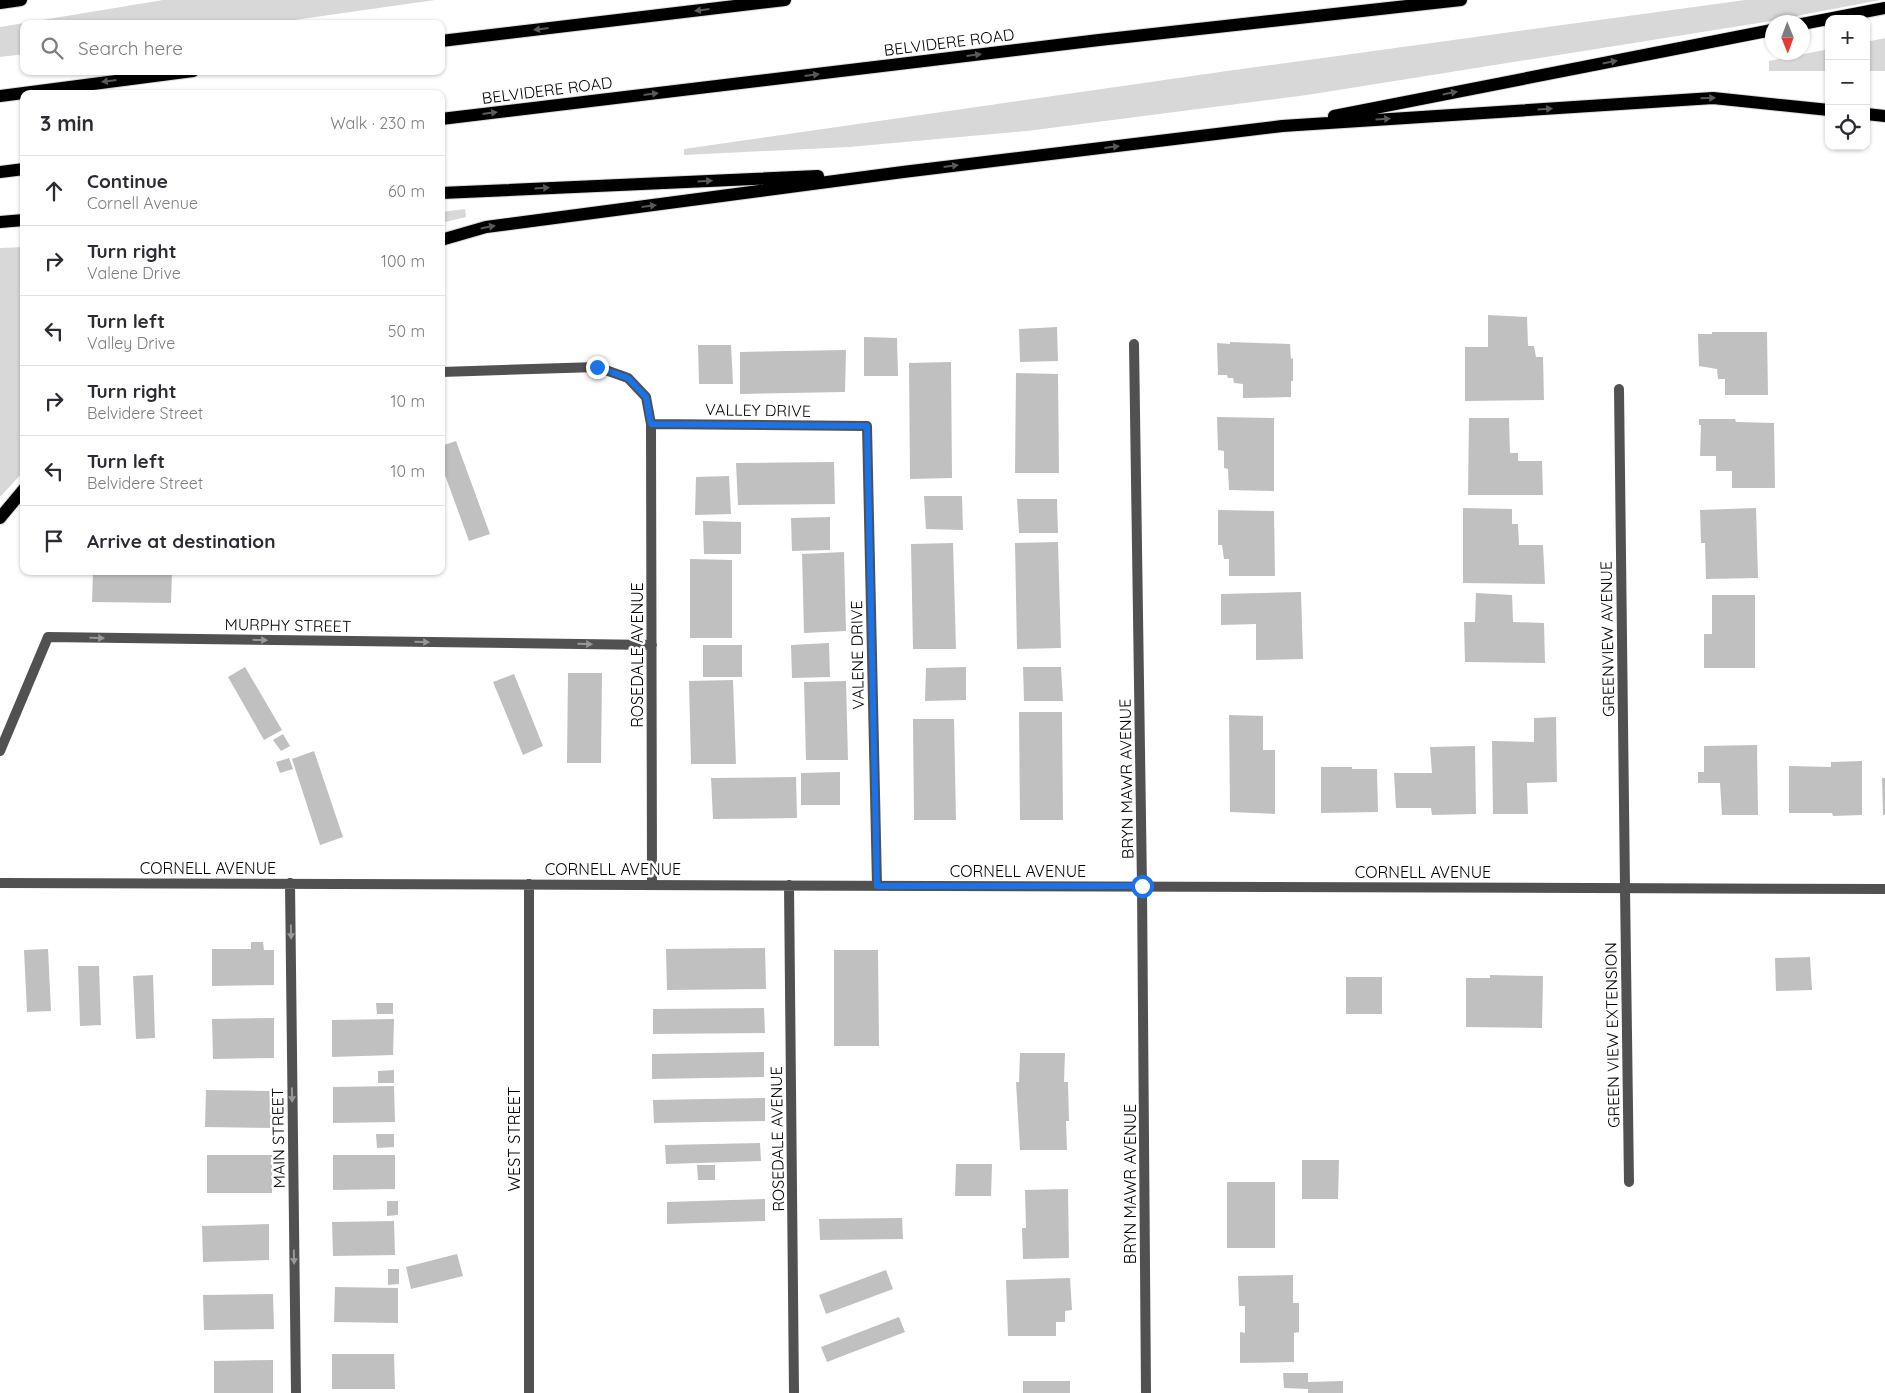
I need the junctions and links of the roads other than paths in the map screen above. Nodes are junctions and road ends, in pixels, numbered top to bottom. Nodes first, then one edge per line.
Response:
1 (21, 0) edge
2 (785, 0) edge
3 (1461, 0) edge
4 (0, 3) edge
5 (1885, 8) edge
6 (1810, 22) edge
7 (1765, 31) edge
8 (445, 41) edge
9 (162, 75) edge
10 (46, 90) edge
11 (20, 93) edge
12 (0, 96) edge
13 (1825, 110) edge
14 (1870, 114) edge
15 (1885, 116) edge
16 (445, 119) edge
17 (1282, 126) junction
18 (20, 170) edge
19 (0, 172) edge
20 (903, 172) junction
21 (445, 193) edge
22 (20, 220) edge
23 (0, 222) edge
24 (445, 239) edge
25 (1134, 344) dead end
26 (445, 372) edge
27 (1619, 389) dead end
28 (651, 424) junction
29 (865, 426) joint
30 (20, 494) edge
31 (0, 518) edge
32 (652, 645) junction
33 (0, 751) edge
34 (0, 883) edge
35 (290, 884) junction
36 (529, 884) junction
37 (652, 885) junction
38 (789, 885) junction
39 (877, 886) junction
40 (1142, 886) junction
41 (1625, 888) junction
42 (1885, 889) edge
43 (1630, 1182) dead end
44 (296, 1393) edge
45 (529, 1393) edge
46 (794, 1393) edge
47 (1146, 1393) edge

1 - 4 main road
2 -> 8 main road
16 -> 3 main road, BELVIDERE ROAD
5 - 6 main road
17 -> 7 main road
9 -> 10 main road
11 -> 12 main road
17 -> 13 main road
14 - 15 main road
20 -> 17 main road
18 - 19 main road
21 -> 20 main road
24 -> 20 main road
22 - 23 main road
25 - 40 street, BRYN MAWR AVENUE
26 - 28 street, ROSEDALE AVENUE
27 - 41 street, GREENVIEW AVENUE
28 - 29 street, VALLEY DRIVE
28 - 32 street, ROSEDALE AVENUE
29 - 39 street, VALENE DRIVE
30 - 31 main road
33 -> 32 street, MURPHY STREET
32 - 37 street, ROSEDALE AVENUE
34 - 35 street, CORNELL AVENUE
35 - 36 street, CORNELL AVENUE
35 -> 44 street, MAIN STREET
36 - 37 street, CORNELL AVENUE
36 - 45 street, WEST STREET
37 - 38 street, CORNELL AVENUE
38 - 39 street, CORNELL AVENUE
38 - 46 street, ROSEDALE AVENUE
39 - 40 street, CORNELL AVENUE
40 - 41 street, CORNELL AVENUE
40 - 47 street, BRYN MAWR AVENUE
41 - 42 street, CORNELL AVENUE
41 - 43 street, GREEN VIEW EXTENSION

